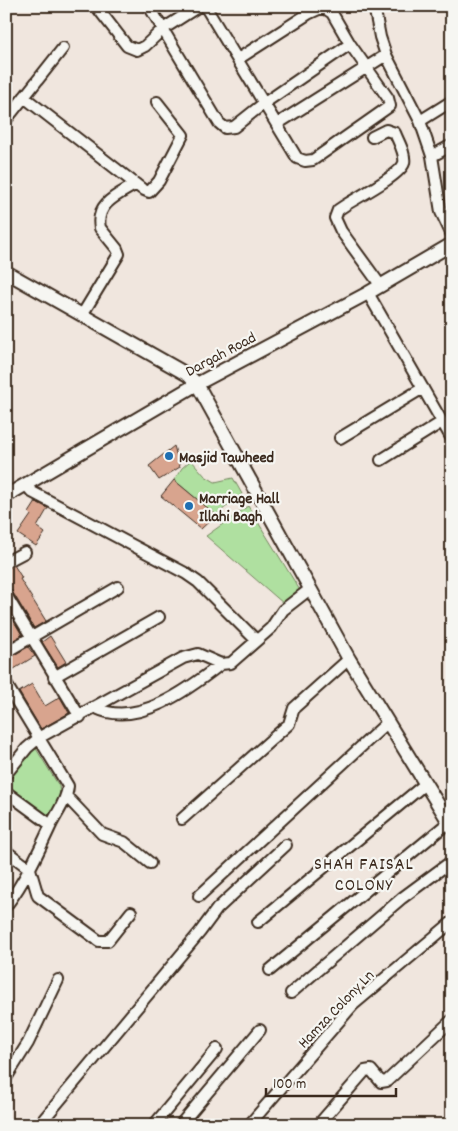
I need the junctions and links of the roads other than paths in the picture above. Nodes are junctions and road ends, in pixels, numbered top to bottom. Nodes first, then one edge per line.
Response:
1 (96, 6) edge
2 (149, 6) edge
3 (199, 6) edge
4 (205, 6) edge
5 (374, 6) edge
6 (163, 29) junction
7 (350, 44) junction
8 (63, 48) dead end
9 (386, 55) junction
10 (238, 59) junction
11 (367, 66) junction
12 (24, 97) junction
13 (452, 101) edge
14 (156, 102) dead end
15 (263, 104) junction
16 (6, 120) edge
17 (420, 120) junction
18 (278, 124) junction
19 (372, 138) dead end
20 (452, 145) edge
21 (432, 156) junction
22 (136, 184) junction
23 (452, 235) edge
24 (452, 244) edge
25 (6, 272) edge
26 (381, 286) junction
27 (368, 293) junction
28 (82, 315) junction
29 (197, 384) junction
30 (423, 388) junction
31 (442, 422) junction
32 (340, 438) dead end
33 (452, 439) edge
34 (381, 460) dead end
35 (26, 485) junction
36 (6, 496) edge
37 (25, 552) dead end
38 (6, 562) edge
39 (118, 587) dead end
40 (310, 589) junction
41 (6, 594) edge
42 (159, 617) dead end
43 (31, 638) junction
44 (256, 640) junction
45 (6, 652) edge
46 (349, 659) junction
47 (220, 664) junction
48 (54, 677) junction
49 (7, 689) edge
50 (96, 708) junction
51 (80, 717) junction
52 (388, 722) junction
53 (40, 737) junction
54 (6, 774) edge
55 (425, 784) junction
56 (6, 792) edge
57 (66, 796) junction
58 (182, 819) dead end
59 (450, 824) edge
60 (51, 825) junction
61 (286, 845) dead end
62 (6, 851) edge
63 (452, 861) edge
64 (150, 864) dead end
65 (30, 869) junction
66 (199, 896) dead end
67 (6, 906) edge
68 (131, 912) dead end
69 (258, 922) dead end
70 (452, 922) edge
71 (270, 970) dead end
72 (58, 980) dead end
73 (291, 993) dead end
74 (452, 1020) edge
75 (260, 1030) dead end
76 (217, 1049) dead end
77 (6, 1078) edge
78 (39, 1125) edge
79 (154, 1125) edge
80 (180, 1125) edge
81 (249, 1125) edge
82 (318, 1125) edge

1 - 6 street
2 - 6 street
3 - 6 street
4 - 10 street
5 - 9 street
6 - 15 street
7 - 10 street
7 - 11 street
7 - 15 street
8 - 12 street
9 - 11 street
9 - 17 street
10 - 15 street
11 - 18 street
11 - 18 street
12 - 16 street
12 - 22 street
13 - 17 street
14 - 22 street
15 - 18 street
17 - 21 street
19 - 26 street
20 - 21 street
21 - 23 street
22 - 28 street
24 - 26 street, Dargah Road
25 - 28 street
26 - 27 street, Dargah Road
27 - 29 street, Dargah Road
27 - 30 street
28 - 29 street
29 - 35 street, Dargah Road
29 - 40 street
30 - 31 street
30 - 32 street
31 - 33 street
31 - 34 street
35 - 36 street, Dargah Road
35 - 44 street
37 - 38 street
39 - 43 street
40 - 44 street
40 - 46 street
41 - 43 street
42 - 48 street
43 - 45 street
43 - 48 street
44 - 47 street
46 - 52 street
46 - 58 street
47 - 50 street
47 - 50 street
48 - 51 street
49 - 53 street
50 - 51 street
51 - 53 street
52 - 55 street
52 - 66 street
53 - 54 street
53 - 57 street
55 - 59 street
55 - 69 street
56 - 60 street
57 - 60 street
57 - 64 street
59 - 71 street
60 - 65 street
61 - 78 street
62 - 65 street
63 - 73 street
65 - 67 street
65 - 68 street
70 - 81 street, Hamza Colony Ln
72 - 77 street
74 - 82 street
75 - 80 street
76 - 79 street

